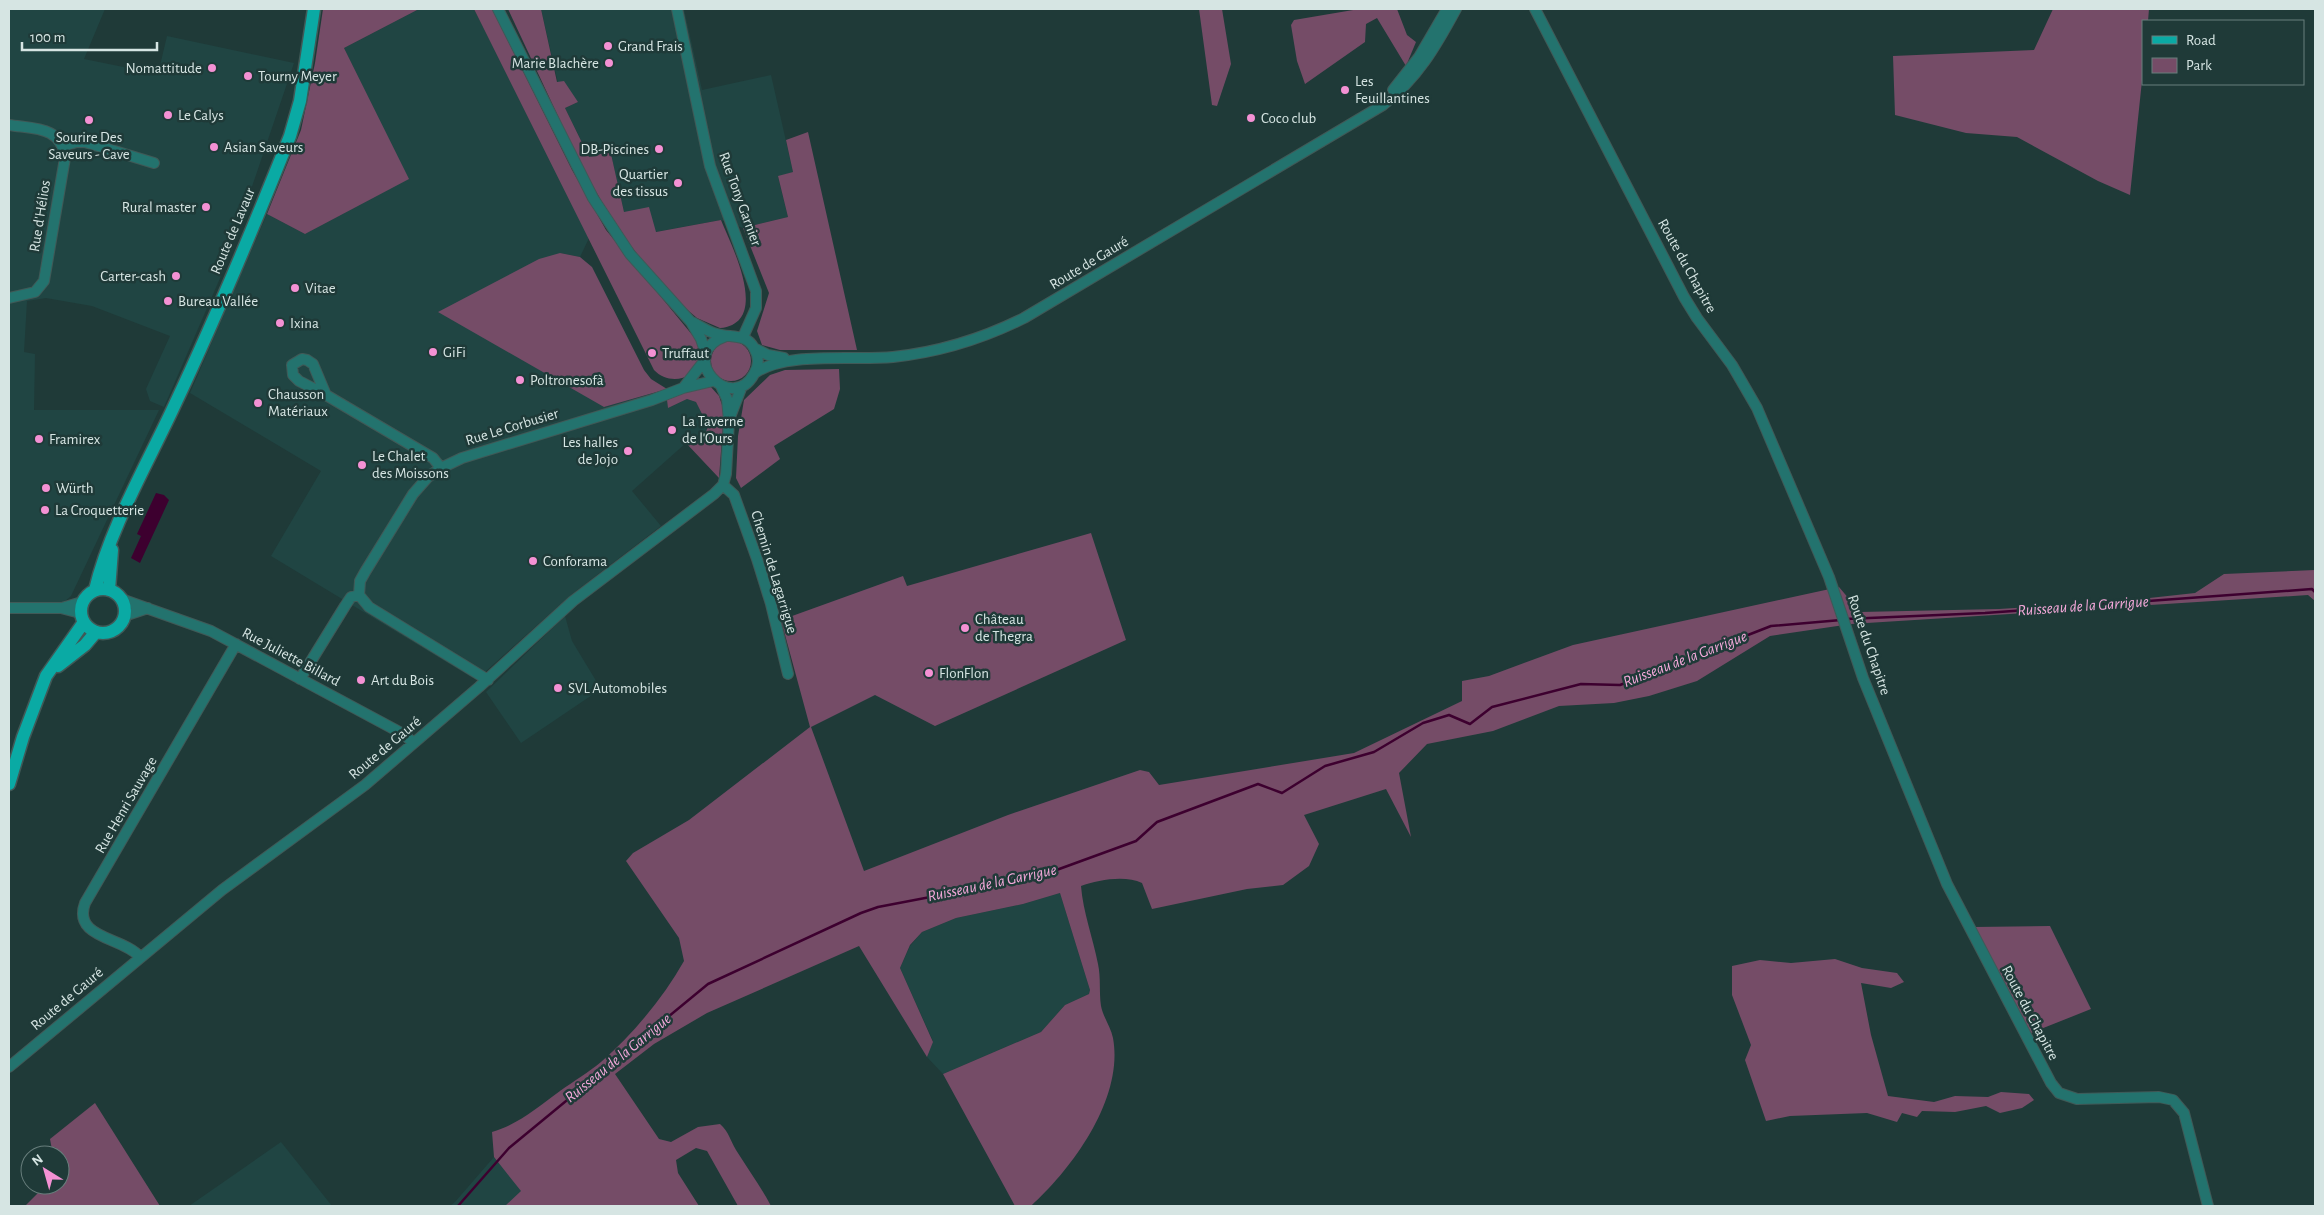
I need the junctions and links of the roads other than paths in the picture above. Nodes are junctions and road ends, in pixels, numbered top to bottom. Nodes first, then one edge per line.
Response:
1 (314, 9) edge
2 (498, 9) edge
3 (677, 9) edge
4 (1447, 9) edge
5 (1456, 9) edge
6 (1535, 9) edge
7 (1372, 110) junction
8 (9, 125) edge
9 (64, 146) junction
10 (154, 163) dead end
11 (9, 298) edge
12 (691, 322) junction
13 (726, 336) junction
14 (743, 337) junction
15 (754, 348) junction
16 (706, 357) junction
17 (792, 360) junction
18 (755, 372) junction
19 (717, 383) junction
20 (742, 386) junction
21 (683, 388) junction
22 (326, 395) dead end
23 (729, 421) junction
24 (441, 468) junction
25 (723, 485) junction
26 (112, 538) junction
27 (95, 590) junction
28 (109, 590) junction
29 (359, 595) junction
30 (121, 599) junction
31 (9, 608) edge
32 (148, 608) junction
33 (82, 613) junction
34 (124, 616) junction
35 (96, 632) junction
36 (236, 644) junction
37 (788, 674) dead end
38 (46, 676) junction
39 (300, 679) junction
40 (488, 680) junction
41 (414, 744) junction
42 (9, 784) edge
43 (140, 957) junction
44 (9, 1068) edge
45 (2208, 1206) edge

1 - 26 main road, Route de Lavaur
2 - 12 street
3 - 14 street, Rue Tony Garnier
4 - 7 street, Route de Gauré
5 - 7 street, Route de Gauré
6 - 45 street, Route du Chapitre
7 - 17 street, Route de Gauré
8 - 9 street
9 - 10 street
9 - 11 street, Rue d'Hélios
12 - 13 street
12 - 16 street
13 - 14 street
13 - 16 street
14 - 15 street
15 - 17 street, Route de Gauré
15 - 18 street
16 - 19 street
16 - 21 street
17 - 18 street, Route de Gauré
18 - 20 street
19 - 20 street
19 - 21 street, Rue Le Corbusier
19 - 23 street
20 - 23 street
21 - 24 street, Rue Le Corbusier
22 - 24 street
23 - 25 street
24 - 29 street, Rue Le Corbusier
25 - 37 street, Chemin de Lagarrigue
25 - 40 street, Route de Gauré
26 - 27 main road, Route de Lavaur
26 - 28 main road, Route de Lavaur
27 - 28 main road
27 - 33 main road
28 - 30 main road
29 - 39 street
29 - 40 street
30 - 32 street, Rue Juliette Billard
30 - 34 main road
31 - 33 street
32 - 34 street
32 - 36 street, Rue Juliette Billard
33 - 35 main road
33 - 38 main road
34 - 35 main road
35 - 38 main road
36 - 39 street, Rue Juliette Billard
36 - 43 street, Rue Henri Sauvage
38 - 42 main road
39 - 41 street, Rue Juliette Billard
40 - 41 street, Route de Gauré
41 - 43 street, Route de Gauré
43 - 44 street, Route de Gauré

